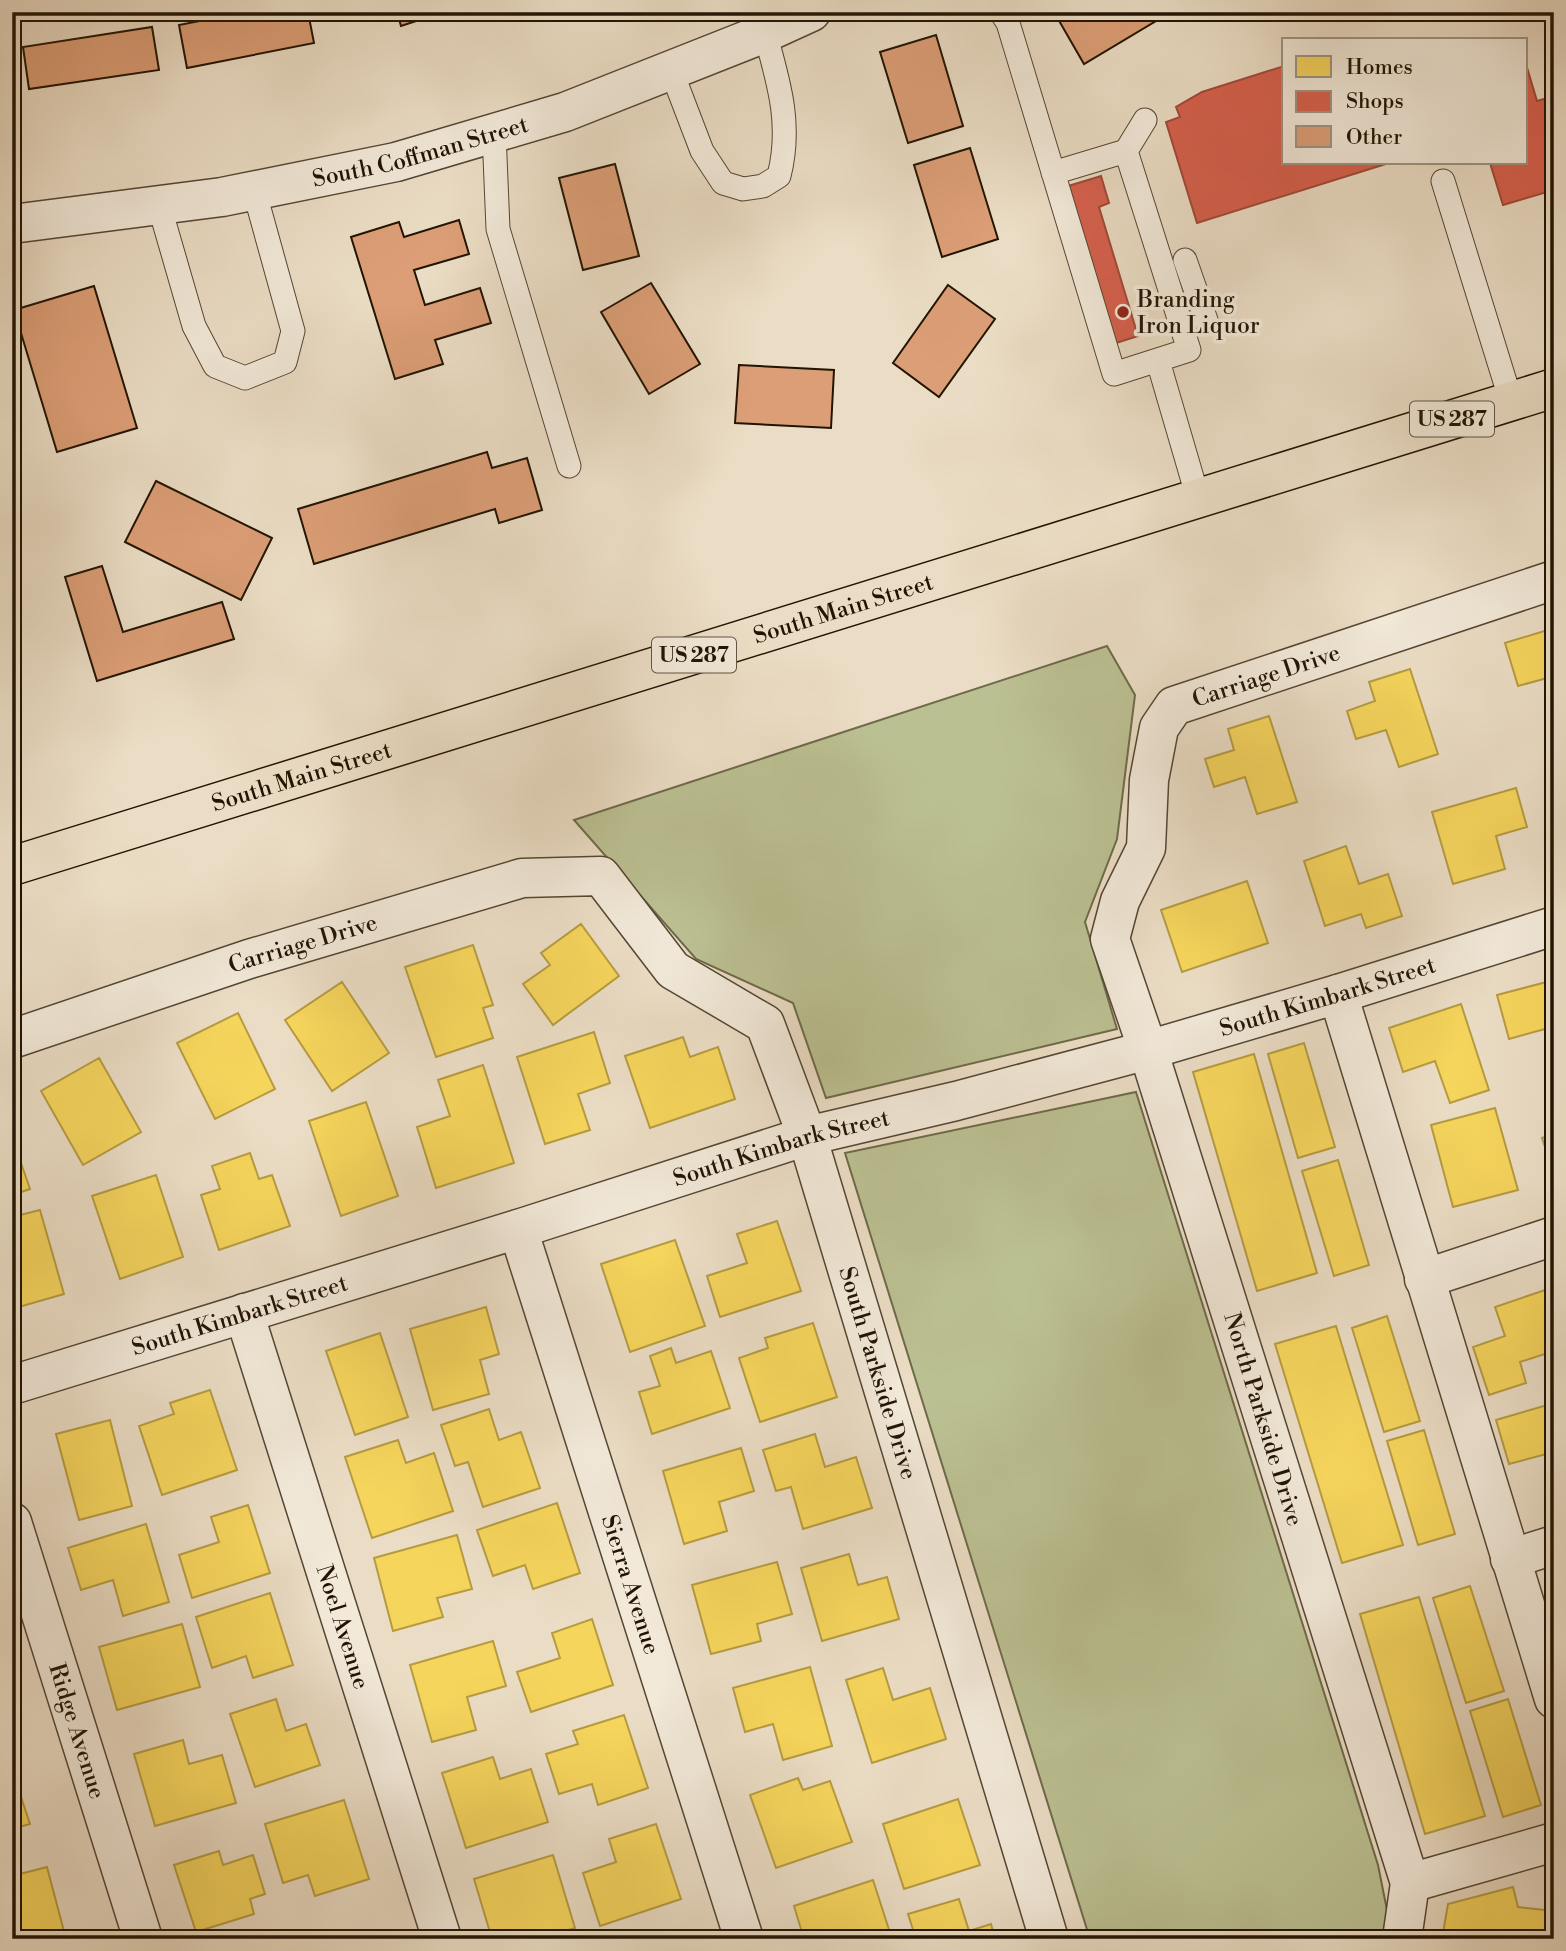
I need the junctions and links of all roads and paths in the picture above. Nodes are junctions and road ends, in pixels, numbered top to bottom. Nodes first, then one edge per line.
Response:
1 (811, 12) edge
2 (1001, 12) edge
3 (765, 33) junction
4 (671, 70) junction
5 (1145, 120) dead end
6 (494, 133) junction
7 (1126, 151) junction
8 (1053, 173) junction
9 (1443, 181) dead end
10 (254, 190) junction
11 (159, 205) junction
12 (12, 224) edge
13 (1185, 260) dead end
14 (1207, 323) dead end
15 (1158, 361) junction
16 (1554, 388) edge
17 (1511, 401) junction
18 (569, 467) dead end
19 (1198, 498) junction
20 (1554, 580) edge
21 (12, 866) edge
22 (601, 876) joint
23 (1120, 901) joint
24 (1554, 926) edge
25 (1338, 994) junction
26 (12, 1039) edge
27 (1148, 1050) junction
28 (807, 1136) junction
29 (518, 1229) junction
30 (1554, 1236) edge
31 (1424, 1279) junction
32 (244, 1313) junction
33 (12, 1385) edge
34 (12, 1522) edge
35 (1554, 1545) edge
36 (1510, 1559) junction
37 (1554, 1699) edge
38 (1554, 1842) edge
39 (1410, 1883) junction
40 (143, 1939) edge
41 (442, 1939) edge
42 (744, 1939) edge
43 (1049, 1939) edge
44 (1402, 1939) edge

1 - 3 street, South Coffman Street
2 - 8 lane
3 - 4 street, South Coffman Street
3 - 4 lane
4 - 6 street, South Coffman Street
5 - 7 lane
6 - 10 street, South Coffman Street
6 - 18 lane
7 - 8 lane
7 - 15 lane
8 - 15 lane
9 - 17 lane
10 - 11 street, South Coffman Street
10 - 11 lane
11 - 12 street, South Coffman Street
13 - 14 lane
15 - 19 lane
16 - 17 main road, South Main Street / US 287
17 - 19 main road, South Main Street / US 287
19 - 21 main road, South Main Street / US 287
20 - 23 street, Carriage Drive
22 - 26 street, Carriage Drive
22 - 28 street, South Parkside Drive
23 - 27 street, North Parkside Drive
24 - 25 street, South Kimbark Street
25 - 27 street, South Kimbark Street
25 - 31 street
27 - 28 street, South Kimbark Street
27 - 39 street, North Parkside Drive
28 - 29 street, South Kimbark Street
28 - 43 street, South Parkside Drive
29 - 32 street, South Kimbark Street
29 - 42 street, Sierra Avenue
30 - 31 street
31 - 36 street
32 - 33 street, South Kimbark Street
32 - 41 street, Noel Avenue
34 - 40 street, Ridge Avenue
35 - 36 street
36 - 37 street
38 - 39 street
39 - 44 street, North Parkside Drive

